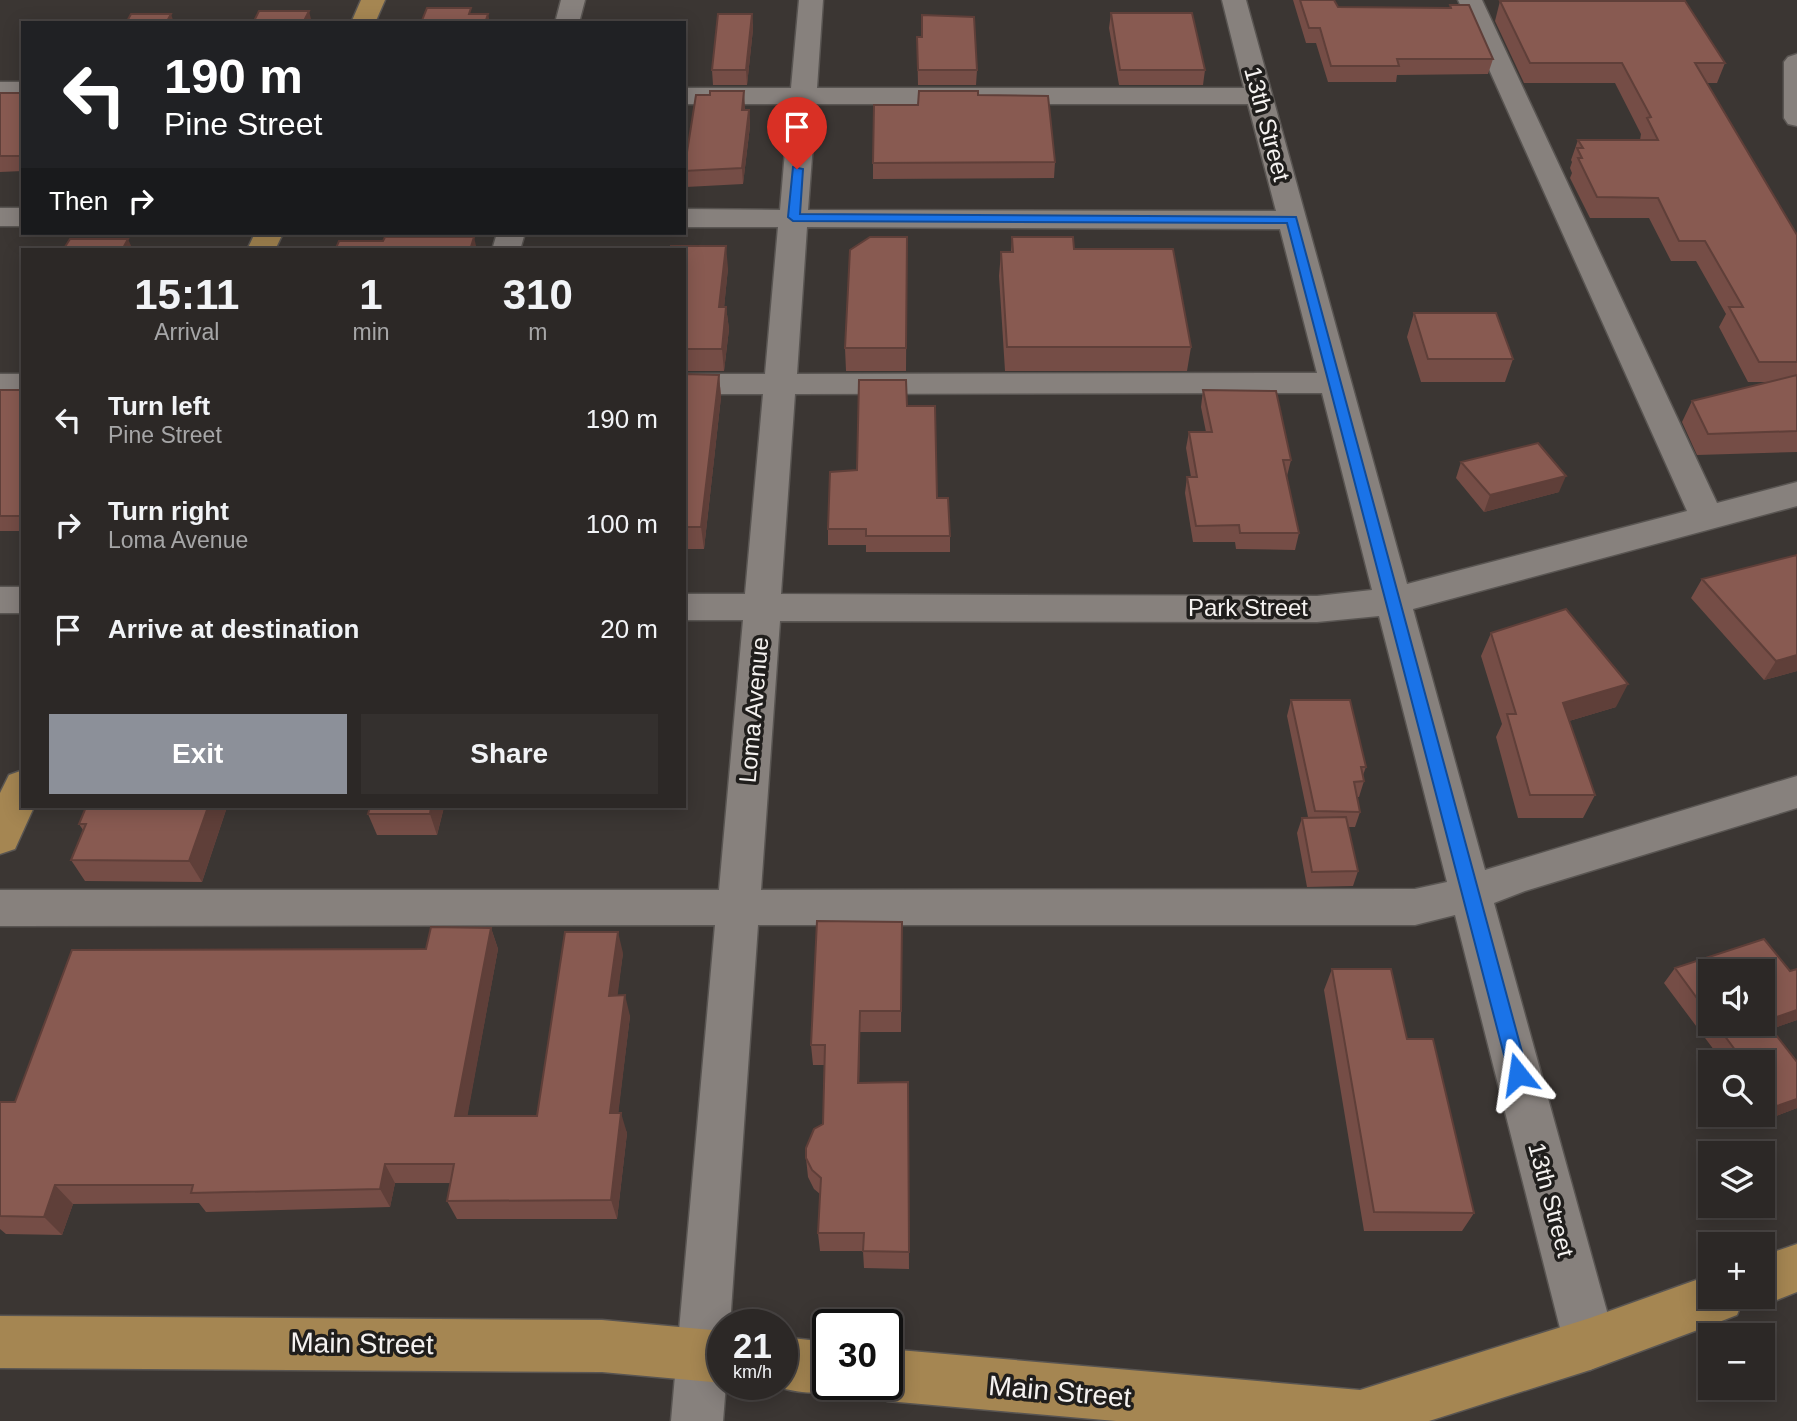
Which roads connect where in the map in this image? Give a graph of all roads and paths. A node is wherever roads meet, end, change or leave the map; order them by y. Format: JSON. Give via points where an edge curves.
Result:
{"nodes":[{"id":1,"x":373,"y":0,"type":"edge"},
{"id":2,"x":573,"y":0,"type":"edge"},
{"id":3,"x":811,"y":0,"type":"edge"},
{"id":4,"x":1234,"y":0,"type":"edge"},
{"id":5,"x":1470,"y":0,"type":"edge"},
{"id":6,"x":364,"y":21,"type":"edge"},
{"id":7,"x":568,"y":21,"type":"edge"},
{"id":8,"x":1797,"y":62,"type":"edge"},
{"id":9,"x":0,"y":90,"type":"edge"},
{"id":10,"x":21,"y":90,"type":"edge"},
{"id":11,"x":686,"y":96,"type":"edge"},
{"id":12,"x":1259,"y":96,"type":"junction"},
{"id":13,"x":803,"y":97,"type":"junction"},
{"id":14,"x":1797,"y":118,"type":"edge"},
{"id":15,"x":0,"y":217,"type":"edge"},
{"id":16,"x":21,"y":217,"type":"edge"},
{"id":17,"x":793,"y":217,"type":"junction"},
{"id":18,"x":686,"y":218,"type":"edge"},
{"id":19,"x":1292,"y":219,"type":"junction"},
{"id":20,"x":1335,"y":383,"type":"junction"},
{"id":21,"x":0,"y":384,"type":"edge"},
{"id":22,"x":21,"y":384,"type":"edge"},
{"id":23,"x":686,"y":384,"type":"edge"},
{"id":24,"x":780,"y":384,"type":"junction"},
{"id":25,"x":1797,"y":494,"type":"edge"},
{"id":26,"x":1707,"y":518,"type":"junction"},
{"id":27,"x":0,"y":600,"type":"edge"},
{"id":28,"x":21,"y":600,"type":"edge"},
{"id":29,"x":1393,"y":601,"type":"junction"},
{"id":30,"x":686,"y":607,"type":"edge"},
{"id":31,"x":762,"y":607,"type":"junction"},
{"id":32,"x":21,"y":790,"type":"edge"},
{"id":33,"x":1797,"y":792,"type":"edge"},
{"id":34,"x":0,"y":837,"type":"edge"},
{"id":35,"x":1471,"y":894,"type":"junction"},
{"id":36,"x":0,"y":908,"type":"edge"},
{"id":37,"x":738,"y":909,"type":"junction"},
{"id":38,"x":1797,"y":1268,"type":"edge"},
{"id":39,"x":1775,"y":1276,"type":"edge"},
{"id":40,"x":1698,"y":1305,"type":"edge"},
{"id":41,"x":716,"y":1309,"type":"edge"},
{"id":42,"x":0,"y":1342,"type":"edge"},
{"id":43,"x":1590,"y":1345,"type":"junction"},
{"id":44,"x":707,"y":1355,"type":"edge"},
{"id":45,"x":903,"y":1376,"type":"edge"},
{"id":46,"x":707,"y":1380,"type":"edge"},
{"id":47,"x":1352,"y":1418,"type":"edge"},
{"id":48,"x":697,"y":1421,"type":"edge"}],
"edges":[{"from":1,"to":6,"type":"main road"},
{"from":2,"to":7,"type":"street"},
{"from":3,"to":13,"type":"street","name":"Loma Avenue"},
{"from":4,"to":12,"type":"street","name":"13th Street"},
{"from":5,"to":26,"type":"street"},
{"from":8,"to":14,"type":"street"},
{"from":9,"to":10,"type":"street"},
{"from":11,"to":13,"type":"street"},
{"from":12,"to":13,"type":"street"},
{"from":12,"to":19,"type":"street","name":"13th Street"},
{"from":13,"to":17,"type":"street","name":"Loma Avenue"},
{"from":15,"to":16,"type":"street"},
{"from":17,"to":18,"type":"street"},
{"from":17,"to":19,"type":"street"},
{"from":17,"to":24,"type":"street","name":"Loma Avenue"},
{"from":19,"to":20,"type":"street","name":"13th Street"},
{"from":20,"to":24,"type":"street"},
{"from":20,"to":29,"type":"street","name":"13th Street"},
{"from":21,"to":22,"type":"street"},
{"from":23,"to":24,"type":"street"},
{"from":24,"to":31,"type":"street","name":"Loma Avenue"},
{"from":25,"to":26,"type":"street","name":"Park Street"},
{"from":26,"to":29,"type":"street","name":"Park Street"},
{"from":27,"to":28,"type":"street"},
{"from":29,"to":31,"type":"street","name":"Park Street","via":[[1317,609]]},
{"from":29,"to":35,"type":"street","name":"13th Street"},
{"from":30,"to":31,"type":"street","name":"Park Street"},
{"from":31,"to":37,"type":"street","name":"Loma Avenue"},
{"from":32,"to":34,"type":"main road"},
{"from":33,"to":35,"type":"street","via":[[1516,876]]},
{"from":35,"to":37,"type":"street","via":[[1415,907]]},
{"from":35,"to":43,"type":"street","name":"13th Street"},
{"from":36,"to":37,"type":"street"},
{"from":37,"to":41,"type":"street","name":"Loma Avenue"},
{"from":38,"to":39,"type":"main road"},
{"from":40,"to":43,"type":"main road","name":"Main Street"},
{"from":42,"to":44,"type":"main road","name":"Main Street","via":[[602,1346]]},
{"from":43,"to":47,"type":"main road","name":"Main Street"},
{"from":45,"to":47,"type":"main road","name":"Main Street"},
{"from":46,"to":48,"type":"street","name":"Loma Avenue"}]}
